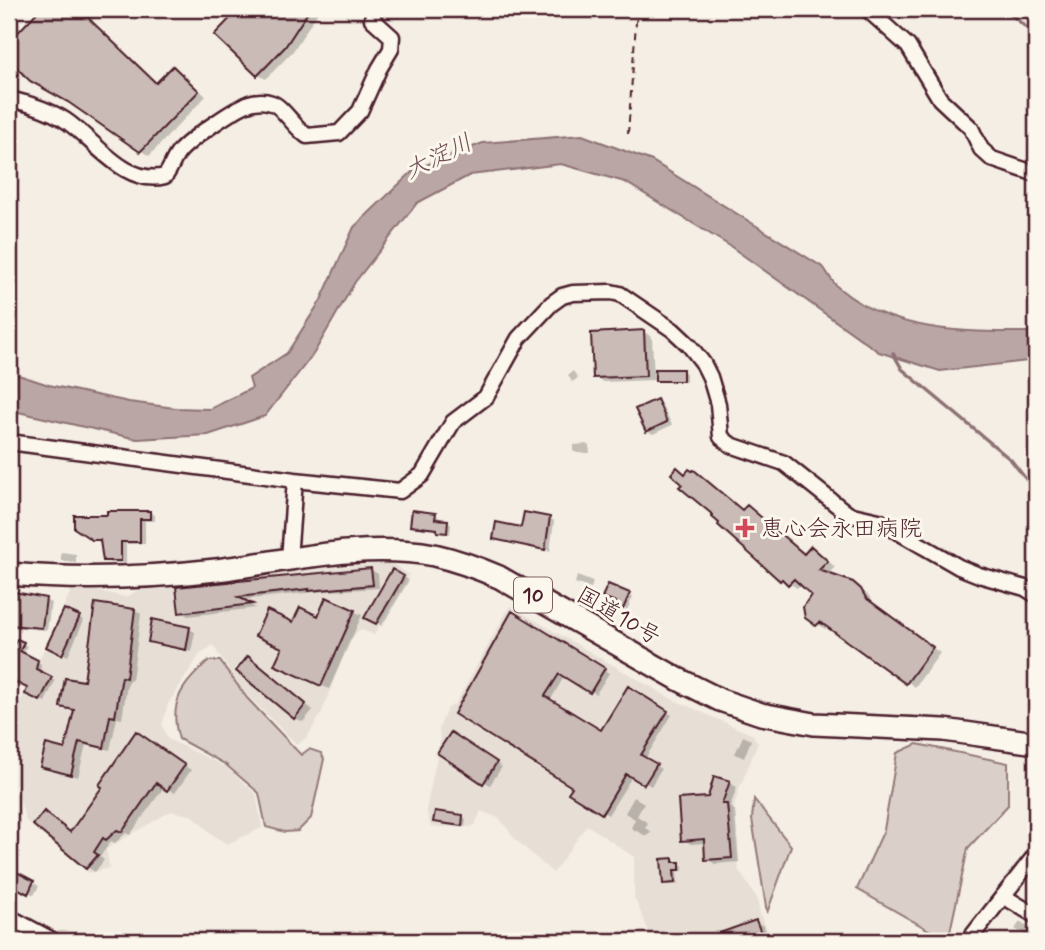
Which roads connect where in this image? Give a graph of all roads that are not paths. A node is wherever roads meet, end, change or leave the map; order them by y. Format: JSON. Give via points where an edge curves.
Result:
{"nodes":[{"id":1,"x":374,"y":9,"type":"edge"},
{"id":2,"x":867,"y":9,"type":"edge"},
{"id":3,"x":9,"y":99,"type":"edge"},
{"id":4,"x":1036,"y":174,"type":"edge"},
{"id":5,"x":9,"y":442,"type":"edge"},
{"id":6,"x":295,"y":480,"type":"junction"},
{"id":7,"x":289,"y":559,"type":"junction"},
{"id":8,"x":9,"y":574,"type":"edge"},
{"id":9,"x":1036,"y":595,"type":"edge"},
{"id":10,"x":1036,"y":743,"type":"edge"},
{"id":11,"x":1034,"y":861,"type":"edge"},
{"id":12,"x":1003,"y":896,"type":"junction"},
{"id":13,"x":1036,"y":916,"type":"edge"},
{"id":14,"x":9,"y":917,"type":"edge"},
{"id":15,"x":54,"y":941,"type":"edge"},
{"id":16,"x":968,"y":941,"type":"edge"}],
"edges":[{"from":1,"to":3,"type":"street","via":[[372,19],[392,37],[391,49],[360,110],[339,133],[307,136],[281,108],[258,101],[245,105],[178,152],[165,176],[144,177],[126,169],[64,120]]},
{"from":2,"to":4,"type":"street","via":[[908,46],[940,99],[971,128],[981,149],[992,159]]},
{"from":5,"to":6,"type":"street"},
{"from":6,"to":7,"type":"street"},
{"from":6,"to":9,"type":"street","via":[[392,492],[409,487],[429,464],[453,422],[486,397],[512,347],[551,304],[573,293],[611,292],[630,298],[689,345],[710,377],[722,437],[731,445],[784,463],[848,514],[879,521],[958,567]]},
{"from":7,"to":8,"type":"highway","name":"国道10号","number":"10","via":[[149,577]]},
{"from":7,"to":10,"type":"highway","name":"国道10号","number":"10","via":[[356,551],[433,555],[499,577],[678,680],[761,714],[814,724],[944,730]]},
{"from":11,"to":12,"type":"street"},
{"from":12,"to":13,"type":"street"},
{"from":12,"to":16,"type":"street"},
{"from":14,"to":15,"type":"street"}]}
